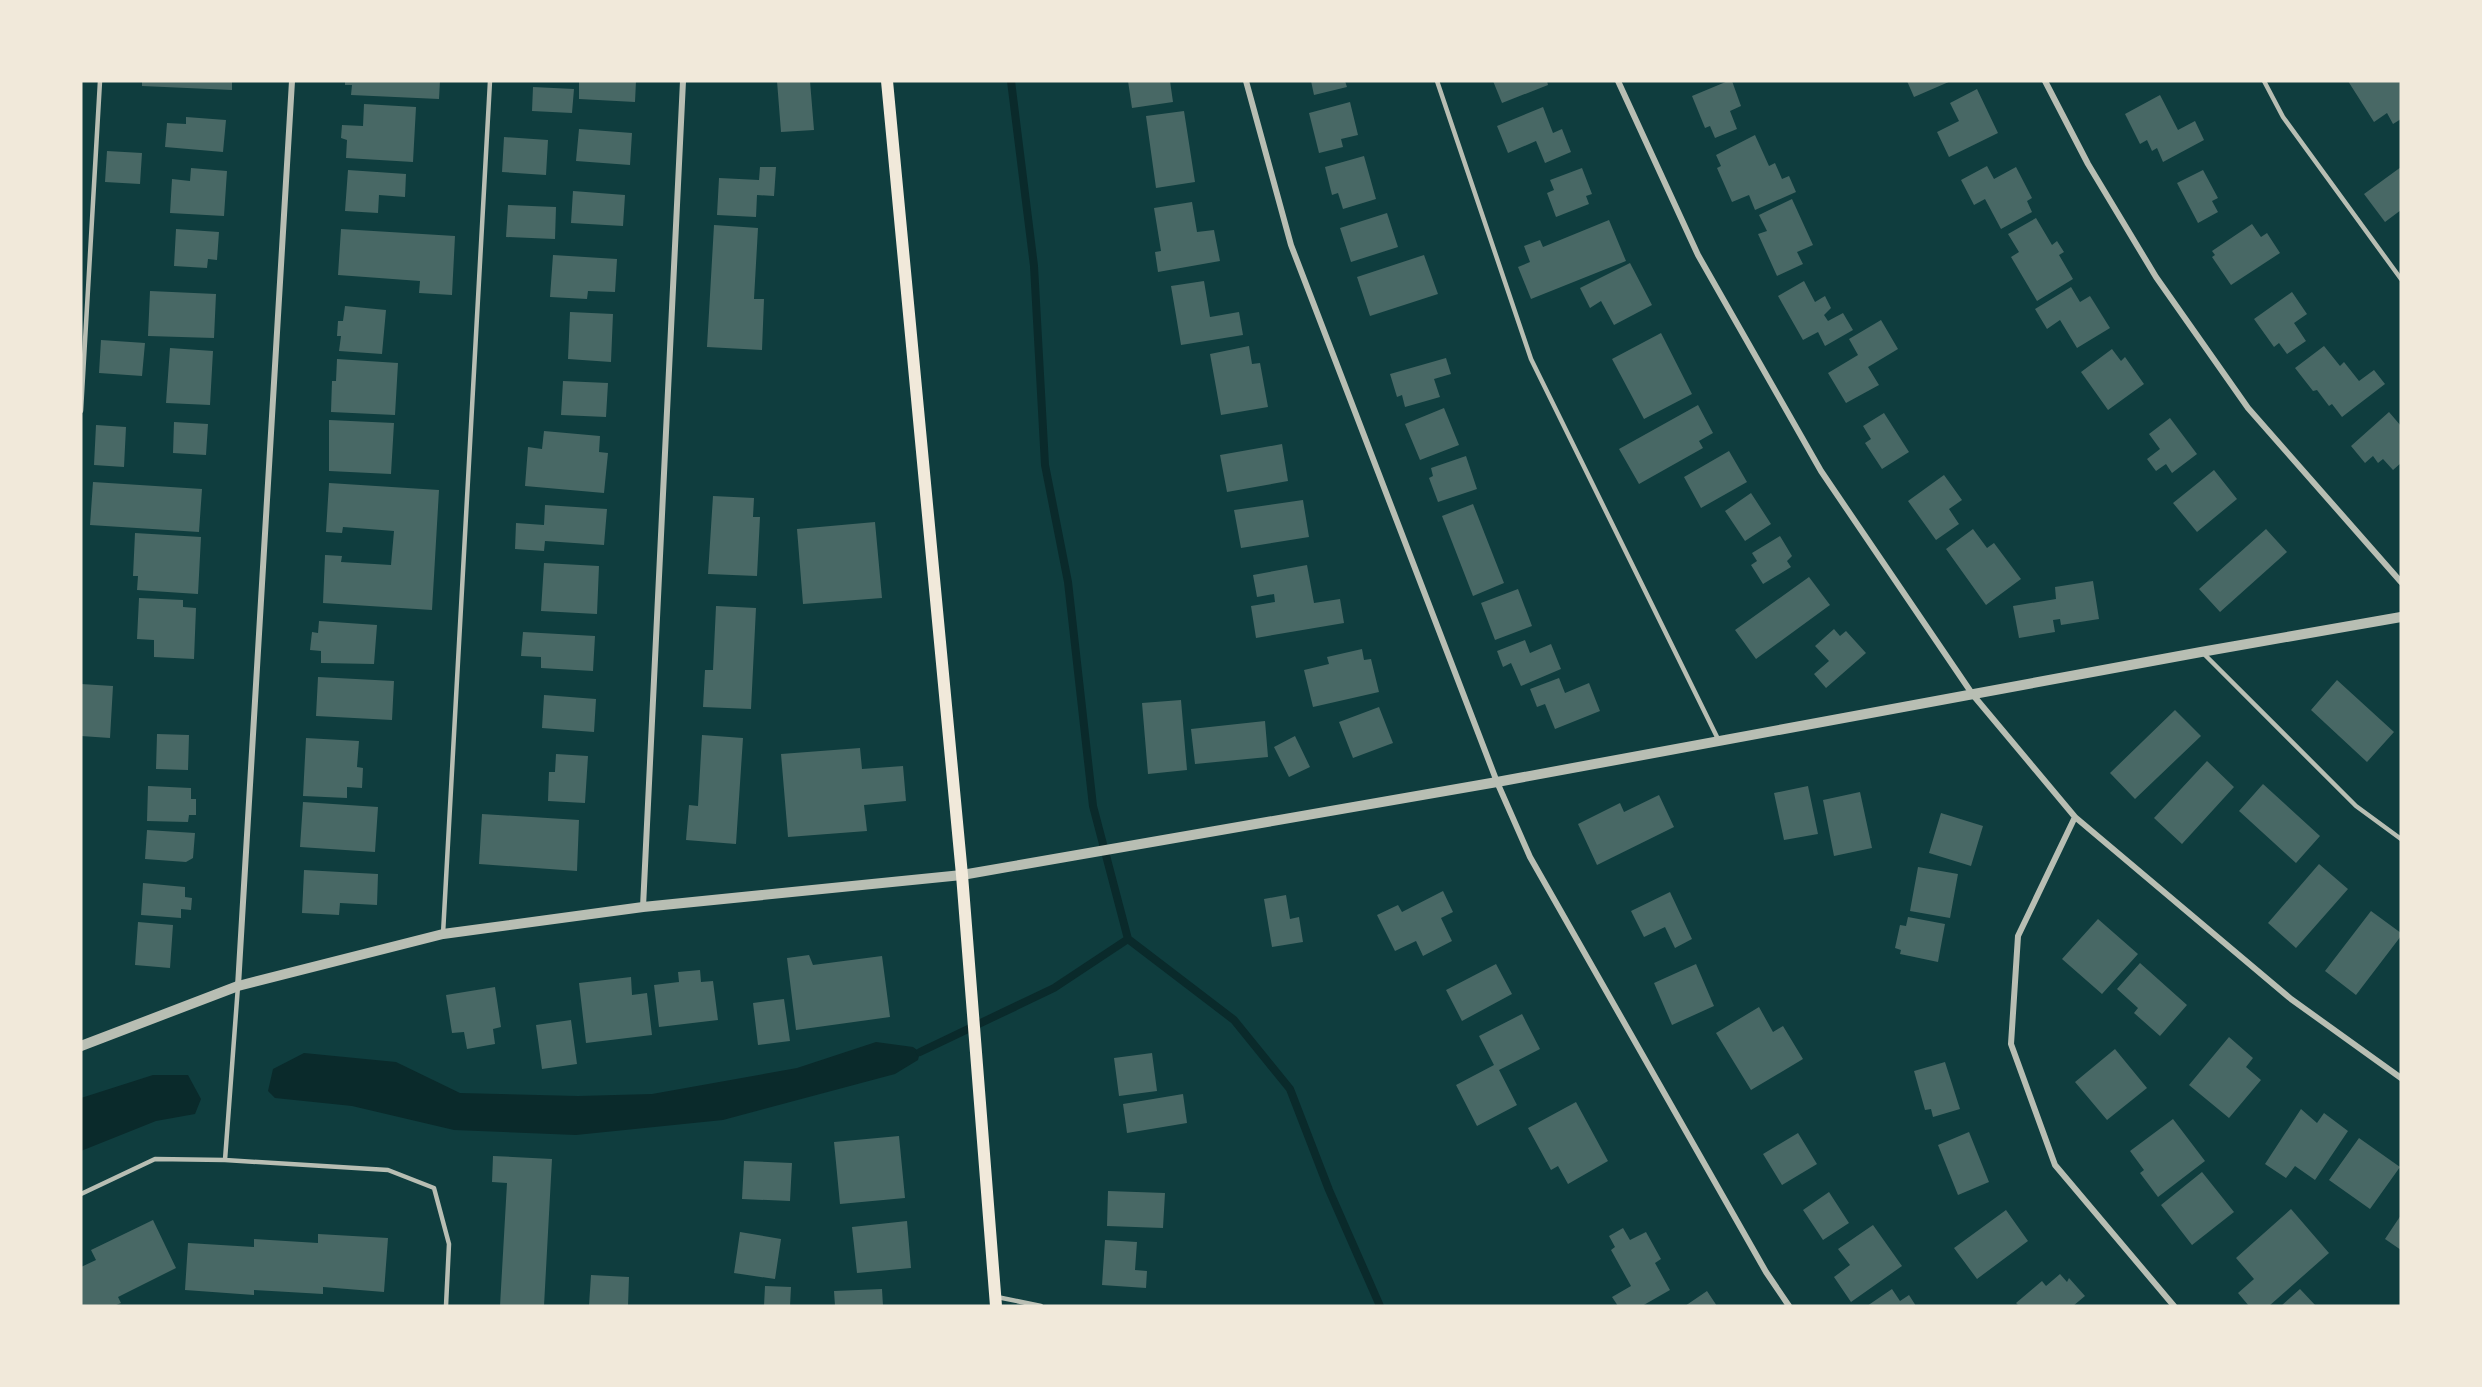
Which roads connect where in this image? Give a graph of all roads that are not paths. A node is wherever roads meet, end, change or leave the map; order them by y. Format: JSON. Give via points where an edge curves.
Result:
{"nodes":[{"id":1,"x":100,"y":81,"type":"edge"},
{"id":2,"x":292,"y":81,"type":"edge"},
{"id":3,"x":490,"y":81,"type":"edge"},
{"id":4,"x":683,"y":81,"type":"edge"},
{"id":5,"x":887,"y":81,"type":"edge"},
{"id":6,"x":1246,"y":81,"type":"edge"},
{"id":7,"x":1437,"y":81,"type":"edge"},
{"id":8,"x":1618,"y":81,"type":"edge"},
{"id":9,"x":2045,"y":81,"type":"edge"},
{"id":10,"x":2264,"y":81,"type":"edge"},
{"id":11,"x":2401,"y":279,"type":"edge"},
{"id":12,"x":81,"y":411,"type":"edge"},
{"id":13,"x":2401,"y":582,"type":"edge"},
{"id":14,"x":2401,"y":617,"type":"edge"},
{"id":15,"x":2201,"y":651,"type":"junction"},
{"id":16,"x":1973,"y":695,"type":"junction"},
{"id":17,"x":1719,"y":742,"type":"junction"},
{"id":18,"x":1497,"y":782,"type":"junction"},
{"id":19,"x":2075,"y":817,"type":"junction"},
{"id":20,"x":2401,"y":839,"type":"edge"},
{"id":21,"x":962,"y":875,"type":"junction"},
{"id":22,"x":644,"y":907,"type":"junction"},
{"id":23,"x":443,"y":934,"type":"junction"},
{"id":24,"x":238,"y":986,"type":"junction"},
{"id":25,"x":81,"y":1046,"type":"edge"},
{"id":26,"x":2401,"y":1078,"type":"edge"},
{"id":27,"x":225,"y":1160,"type":"junction"},
{"id":28,"x":81,"y":1194,"type":"edge"},
{"id":29,"x":995,"y":1302,"type":"edge"},
{"id":30,"x":446,"y":1306,"type":"edge"},
{"id":31,"x":1041,"y":1306,"type":"edge"},
{"id":32,"x":1789,"y":1306,"type":"edge"},
{"id":33,"x":2174,"y":1306,"type":"edge"}],
"edges":[{"from":1,"to":12,"type":"lane"},
{"from":2,"to":24,"type":"street"},
{"from":3,"to":23,"type":"lane"},
{"from":4,"to":22,"type":"street"},
{"from":5,"to":21,"type":"main road"},
{"from":6,"to":18,"type":"street","via":[[1291,245]]},
{"from":7,"to":17,"type":"lane","via":[[1531,359]]},
{"from":8,"to":16,"type":"street","via":[[1698,255],[1821,471]]},
{"from":9,"to":13,"type":"street","via":[[2088,164],[2156,277],[2248,408]]},
{"from":10,"to":11,"type":"lane","via":[[2283,117]]},
{"from":14,"to":15,"type":"street"},
{"from":15,"to":16,"type":"street"},
{"from":15,"to":20,"type":"lane","via":[[2356,806]]},
{"from":16,"to":17,"type":"street"},
{"from":16,"to":19,"type":"street"},
{"from":17,"to":18,"type":"street"},
{"from":18,"to":21,"type":"street"},
{"from":18,"to":32,"type":"street","via":[[1530,857]]},
{"from":19,"to":26,"type":"street","via":[[2291,999]]},
{"from":19,"to":33,"type":"street","via":[[2019,936],[2012,1044],[2055,1165]]},
{"from":21,"to":22,"type":"street"},
{"from":21,"to":29,"type":"main road"},
{"from":22,"to":23,"type":"street"},
{"from":23,"to":24,"type":"street"},
{"from":24,"to":25,"type":"street"},
{"from":24,"to":27,"type":"lane"},
{"from":27,"to":28,"type":"lane","via":[[155,1159]]},
{"from":27,"to":30,"type":"lane","via":[[388,1170],[434,1188],[449,1244]]},
{"from":29,"to":31,"type":"lane"}]}
